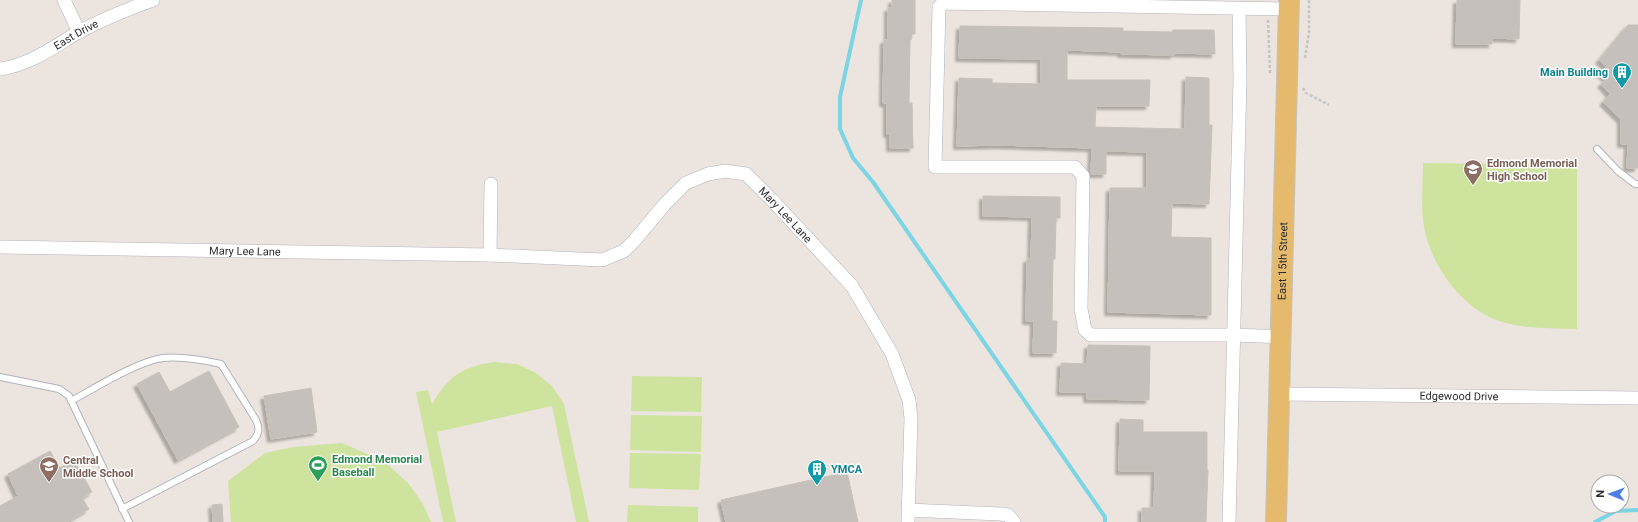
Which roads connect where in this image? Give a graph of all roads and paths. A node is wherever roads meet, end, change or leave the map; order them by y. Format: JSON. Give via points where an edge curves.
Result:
{"nodes":[{"id":1,"x":64,"y":0,"type":"edge"},
{"id":2,"x":153,"y":0,"type":"edge"},
{"id":3,"x":1309,"y":0,"type":"edge"},
{"id":4,"x":1289,"y":4,"type":"edge"},
{"id":5,"x":1239,"y":9,"type":"junction"},
{"id":6,"x":1268,"y":9,"type":"junction"},
{"id":7,"x":79,"y":32,"type":"junction"},
{"id":8,"x":1305,"y":60,"type":"dead end"},
{"id":9,"x":0,"y":69,"type":"edge"},
{"id":10,"x":1270,"y":80,"type":"dead end"},
{"id":11,"x":1302,"y":82,"type":"dead end"},
{"id":12,"x":1329,"y":105,"type":"dead end"},
{"id":13,"x":1597,"y":149,"type":"dead end"},
{"id":14,"x":491,"y":184,"type":"dead end"},
{"id":15,"x":1638,"y":184,"type":"edge"},
{"id":16,"x":0,"y":247,"type":"edge"},
{"id":17,"x":490,"y":255,"type":"junction"},
{"id":18,"x":1234,"y":335,"type":"junction"},
{"id":19,"x":1282,"y":337,"type":"junction"},
{"id":20,"x":0,"y":377,"type":"edge"},
{"id":21,"x":1280,"y":394,"type":"junction"},
{"id":22,"x":1638,"y":398,"type":"edge"},
{"id":23,"x":72,"y":401,"type":"junction"},
{"id":24,"x":122,"y":509,"type":"junction"},
{"id":25,"x":908,"y":516,"type":"edge"},
{"id":26,"x":129,"y":522,"type":"edge"},
{"id":27,"x":1014,"y":522,"type":"edge"},
{"id":28,"x":1229,"y":522,"type":"edge"},
{"id":29,"x":1276,"y":522,"type":"edge"}],
"edges":[{"from":1,"to":7,"type":"street"},
{"from":2,"to":7,"type":"street","name":"East Drive"},
{"from":3,"to":8,"type":"path","via":[[1309,33]]},
{"from":4,"to":6,"type":"street"},
{"from":4,"to":19,"type":"main road","name":"East 15th Street"},
{"from":5,"to":6,"type":"street"},
{"from":5,"to":18,"type":"street","via":[[1240,80]]},
{"from":5,"to":18,"type":"street","via":[[943,3],[939,7],[935,167],[1075,167],[1083,176],[1081,309],[1085,330],[1091,335]]},
{"from":6,"to":10,"type":"path"},
{"from":7,"to":9,"type":"street","name":"East Drive","via":[[31,61]]},
{"from":11,"to":12,"type":"path","via":[[1306,93]]},
{"from":13,"to":15,"type":"lane","via":[[1618,171]]},
{"from":14,"to":17,"type":"street"},
{"from":16,"to":17,"type":"street","name":"Mary Lee Lane"},
{"from":17,"to":25,"type":"street","name":"Mary Lee Lane","via":[[602,260],[612,257],[624,251],[686,183],[724,171],[746,174],[852,286],[892,354],[907,393],[911,418]]},
{"from":18,"to":19,"type":"street"},
{"from":18,"to":28,"type":"street"},
{"from":19,"to":21,"type":"main road","name":"East 15th Street"},
{"from":20,"to":23,"type":"lane","via":[[59,389],[70,396]]},
{"from":21,"to":22,"type":"street","name":"Edgewood Drive"},
{"from":21,"to":29,"type":"main road","name":"East 15th Street"},
{"from":23,"to":24,"type":"lane"},
{"from":23,"to":24,"type":"lane","via":[[141,364],[163,358],[201,359],[221,364],[256,420],[258,435],[253,441]]},
{"from":24,"to":26,"type":"lane"},
{"from":25,"to":27,"type":"street","via":[[1000,514],[1008,515]]}]}
